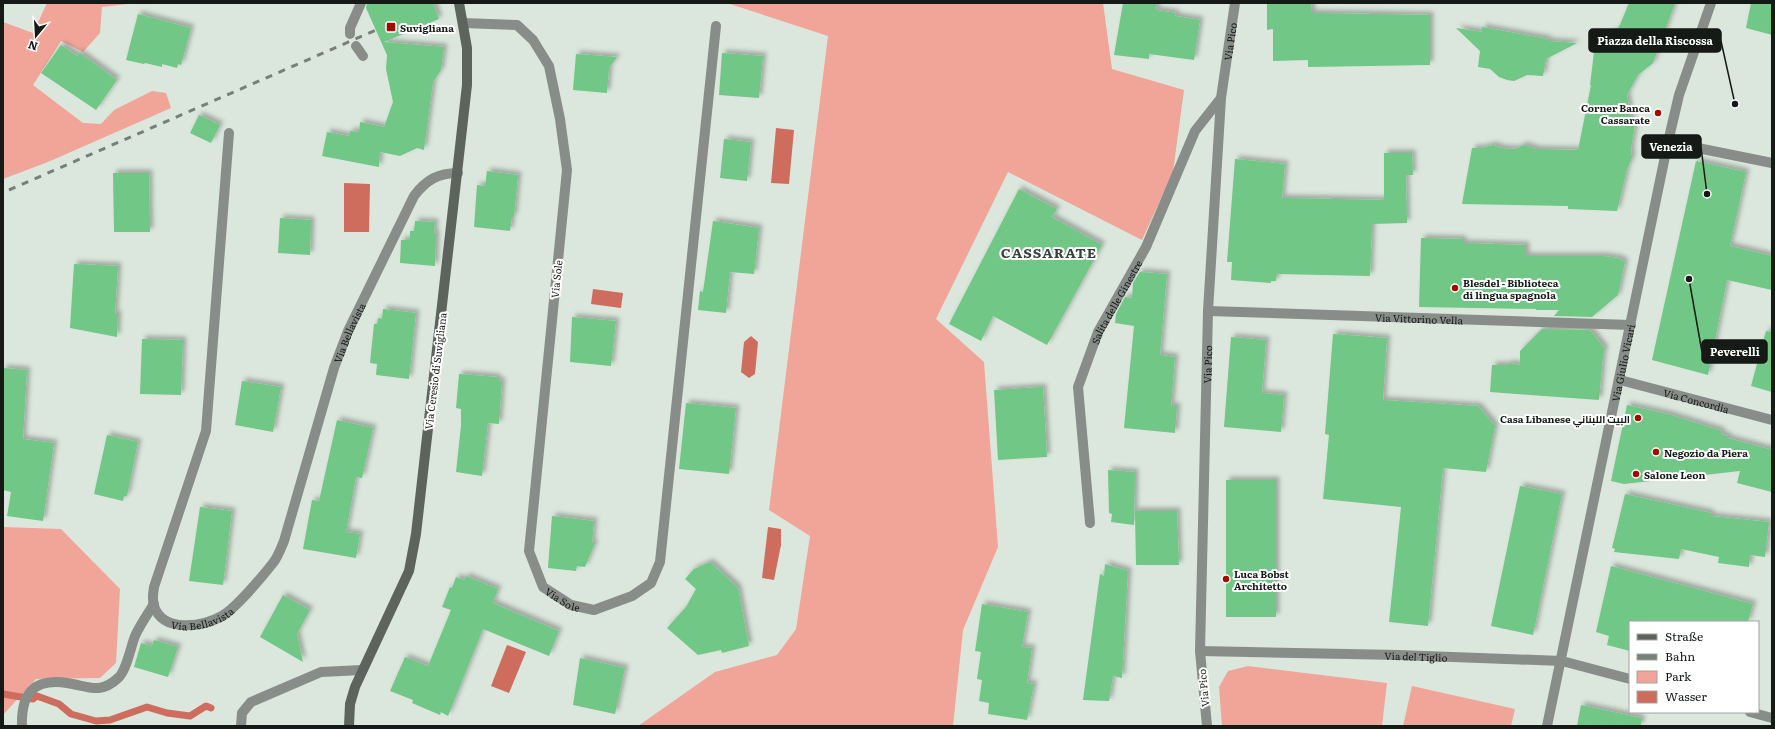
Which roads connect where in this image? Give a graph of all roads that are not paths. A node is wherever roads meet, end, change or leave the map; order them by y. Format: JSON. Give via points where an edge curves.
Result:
{"nodes":[{"id":1,"x":361,"y":3,"type":"edge"},
{"id":2,"x":459,"y":3,"type":"edge"},
{"id":3,"x":1235,"y":3,"type":"edge"},
{"id":4,"x":1711,"y":3,"type":"edge"},
{"id":5,"x":463,"y":23,"type":"junction"},
{"id":6,"x":716,"y":26,"type":"dead end"},
{"id":7,"x":350,"y":34,"type":"dead end"},
{"id":8,"x":356,"y":46,"type":"dead end"},
{"id":9,"x":363,"y":56,"type":"dead end"},
{"id":10,"x":1221,"y":98,"type":"junction"},
{"id":11,"x":229,"y":133,"type":"dead end"},
{"id":12,"x":1668,"y":142,"type":"junction"},
{"id":13,"x":1772,"y":163,"type":"edge"},
{"id":14,"x":458,"y":173,"type":"junction"},
{"id":15,"x":1208,"y":311,"type":"junction"},
{"id":16,"x":1631,"y":325,"type":"junction"},
{"id":17,"x":1620,"y":380,"type":"junction"},
{"id":18,"x":1772,"y":420,"type":"edge"},
{"id":19,"x":1090,"y":523,"type":"dead end"},
{"id":20,"x":154,"y":604,"type":"junction"},
{"id":21,"x":1200,"y":651,"type":"junction"},
{"id":22,"x":1562,"y":661,"type":"junction"},
{"id":23,"x":362,"y":670,"type":"junction"},
{"id":24,"x":1629,"y":679,"type":"edge"},
{"id":25,"x":1754,"y":713,"type":"edge"},
{"id":26,"x":1772,"y":718,"type":"edge"},
{"id":27,"x":22,"y":726,"type":"edge"},
{"id":28,"x":241,"y":726,"type":"edge"},
{"id":29,"x":349,"y":726,"type":"edge"},
{"id":30,"x":1207,"y":726,"type":"edge"},
{"id":31,"x":1547,"y":726,"type":"edge"}],
"edges":[{"from":1,"to":7,"type":"street","via":[[350,28]]},
{"from":2,"to":5,"type":"main road","name":"Via Ceresio di Suvigliana"},
{"from":3,"to":10,"type":"street","name":"Via Pico"},
{"from":4,"to":12,"type":"street","name":"Via Giulio Vicari","via":[[1679,95]]},
{"from":5,"to":6,"type":"street","name":"Via Sole","via":[[517,25],[533,40],[549,66],[567,170],[528,551],[543,587],[571,604],[594,610],[632,596],[651,583],[660,562]]},
{"from":5,"to":14,"type":"main road","name":"Via Ceresio di Suvigliana","via":[[467,48],[467,85]]},
{"from":8,"to":9,"type":"street"},
{"from":10,"to":15,"type":"street","name":"Via Pico"},
{"from":10,"to":19,"type":"street","name":"Salita delle Ginestre","via":[[1195,131],[1146,247],[1098,332],[1078,387]]},
{"from":11,"to":20,"type":"street","via":[[206,431],[154,587]]},
{"from":12,"to":13,"type":"street"},
{"from":12,"to":16,"type":"street","name":"Via Giulio Vicari"},
{"from":14,"to":20,"type":"street","name":"Via Bellavista","via":[[436,176],[427,181],[414,196],[348,331],[334,368],[284,541],[274,562],[232,608],[213,620],[184,626],[176,624],[161,616]]},
{"from":14,"to":23,"type":"main road","name":"Via Ceresio di Suvigliana","via":[[413,554],[405,581]]},
{"from":15,"to":16,"type":"street","name":"Via Vittorino Vella"},
{"from":15,"to":21,"type":"street","name":"Via Pico"},
{"from":16,"to":17,"type":"street","name":"Via Giulio Vicari"},
{"from":17,"to":18,"type":"street","name":"Via Concordia"},
{"from":17,"to":22,"type":"street","name":"Via Giulio Vicari"},
{"from":20,"to":27,"type":"street","via":[[138,630],[120,677],[107,687],[92,689],[67,683],[46,683],[31,691],[24,700]]},
{"from":21,"to":22,"type":"street","name":"Via del Tiglio"},
{"from":21,"to":30,"type":"street","name":"Via Pico"},
{"from":22,"to":24,"type":"street","name":"Via del Tiglio"},
{"from":22,"to":31,"type":"street","name":"Via Giulio Vicari"},
{"from":23,"to":28,"type":"street","via":[[321,672],[251,702],[242,712]]},
{"from":23,"to":29,"type":"main road","name":"Via Ceresio di Suvigliana","via":[[350,704]]},
{"from":25,"to":26,"type":"street"}]}
